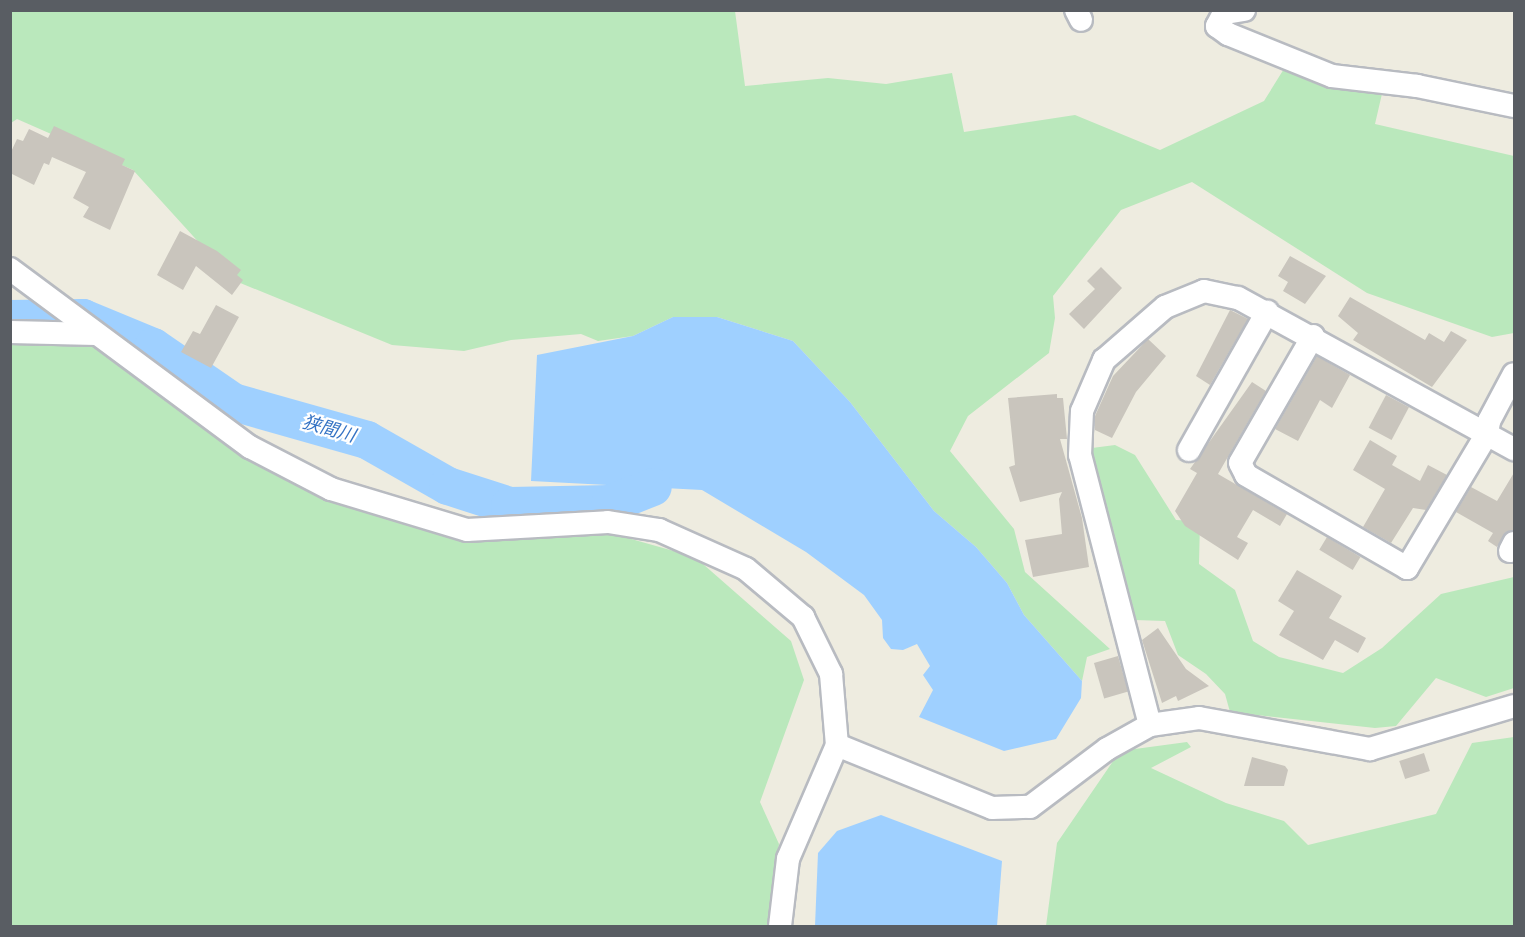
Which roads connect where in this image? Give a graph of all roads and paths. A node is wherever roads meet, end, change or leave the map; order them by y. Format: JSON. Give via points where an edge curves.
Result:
{"nodes":[{"id":1,"x":1244,"y":10,"type":"edge"},
{"id":2,"x":1515,"y":106,"type":"edge"},
{"id":3,"x":10,"y":269,"type":"edge"},
{"id":4,"x":1267,"y":312,"type":"junction"},
{"id":5,"x":10,"y":332,"type":"edge"},
{"id":6,"x":96,"y":334,"type":"junction"},
{"id":7,"x":1313,"y":336,"type":"junction"},
{"id":8,"x":1515,"y":374,"type":"edge"},
{"id":9,"x":1487,"y":434,"type":"junction"},
{"id":10,"x":1515,"y":449,"type":"edge"},
{"id":11,"x":1189,"y":450,"type":"dead end"},
{"id":12,"x":1515,"y":706,"type":"edge"},
{"id":13,"x":1150,"y":725,"type":"junction"},
{"id":14,"x":837,"y":746,"type":"junction"},
{"id":15,"x":780,"y":927,"type":"edge"}],
"edges":[{"from":1,"to":2,"type":"street","via":[[1224,14],[1217,26],[1332,76],[1417,86]]},
{"from":3,"to":6,"type":"street"},
{"from":4,"to":7,"type":"street"},
{"from":4,"to":11,"type":"street"},
{"from":4,"to":13,"type":"street","via":[[1238,298],[1204,291],[1165,307],[1104,360],[1083,411],[1080,455]]},
{"from":5,"to":6,"type":"street"},
{"from":6,"to":14,"type":"street","via":[[250,447],[331,489],[467,530],[608,522],[659,530],[746,569],[803,617],[831,674]]},
{"from":7,"to":9,"type":"street"},
{"from":7,"to":9,"type":"street","via":[[1240,463],[1246,476],[1407,568]]},
{"from":8,"to":9,"type":"street"},
{"from":9,"to":10,"type":"street"},
{"from":12,"to":13,"type":"street","via":[[1370,749],[1199,718]]},
{"from":13,"to":14,"type":"street","via":[[1107,748],[1030,807],[992,808]]},
{"from":14,"to":15,"type":"street","via":[[788,859]]}]}
